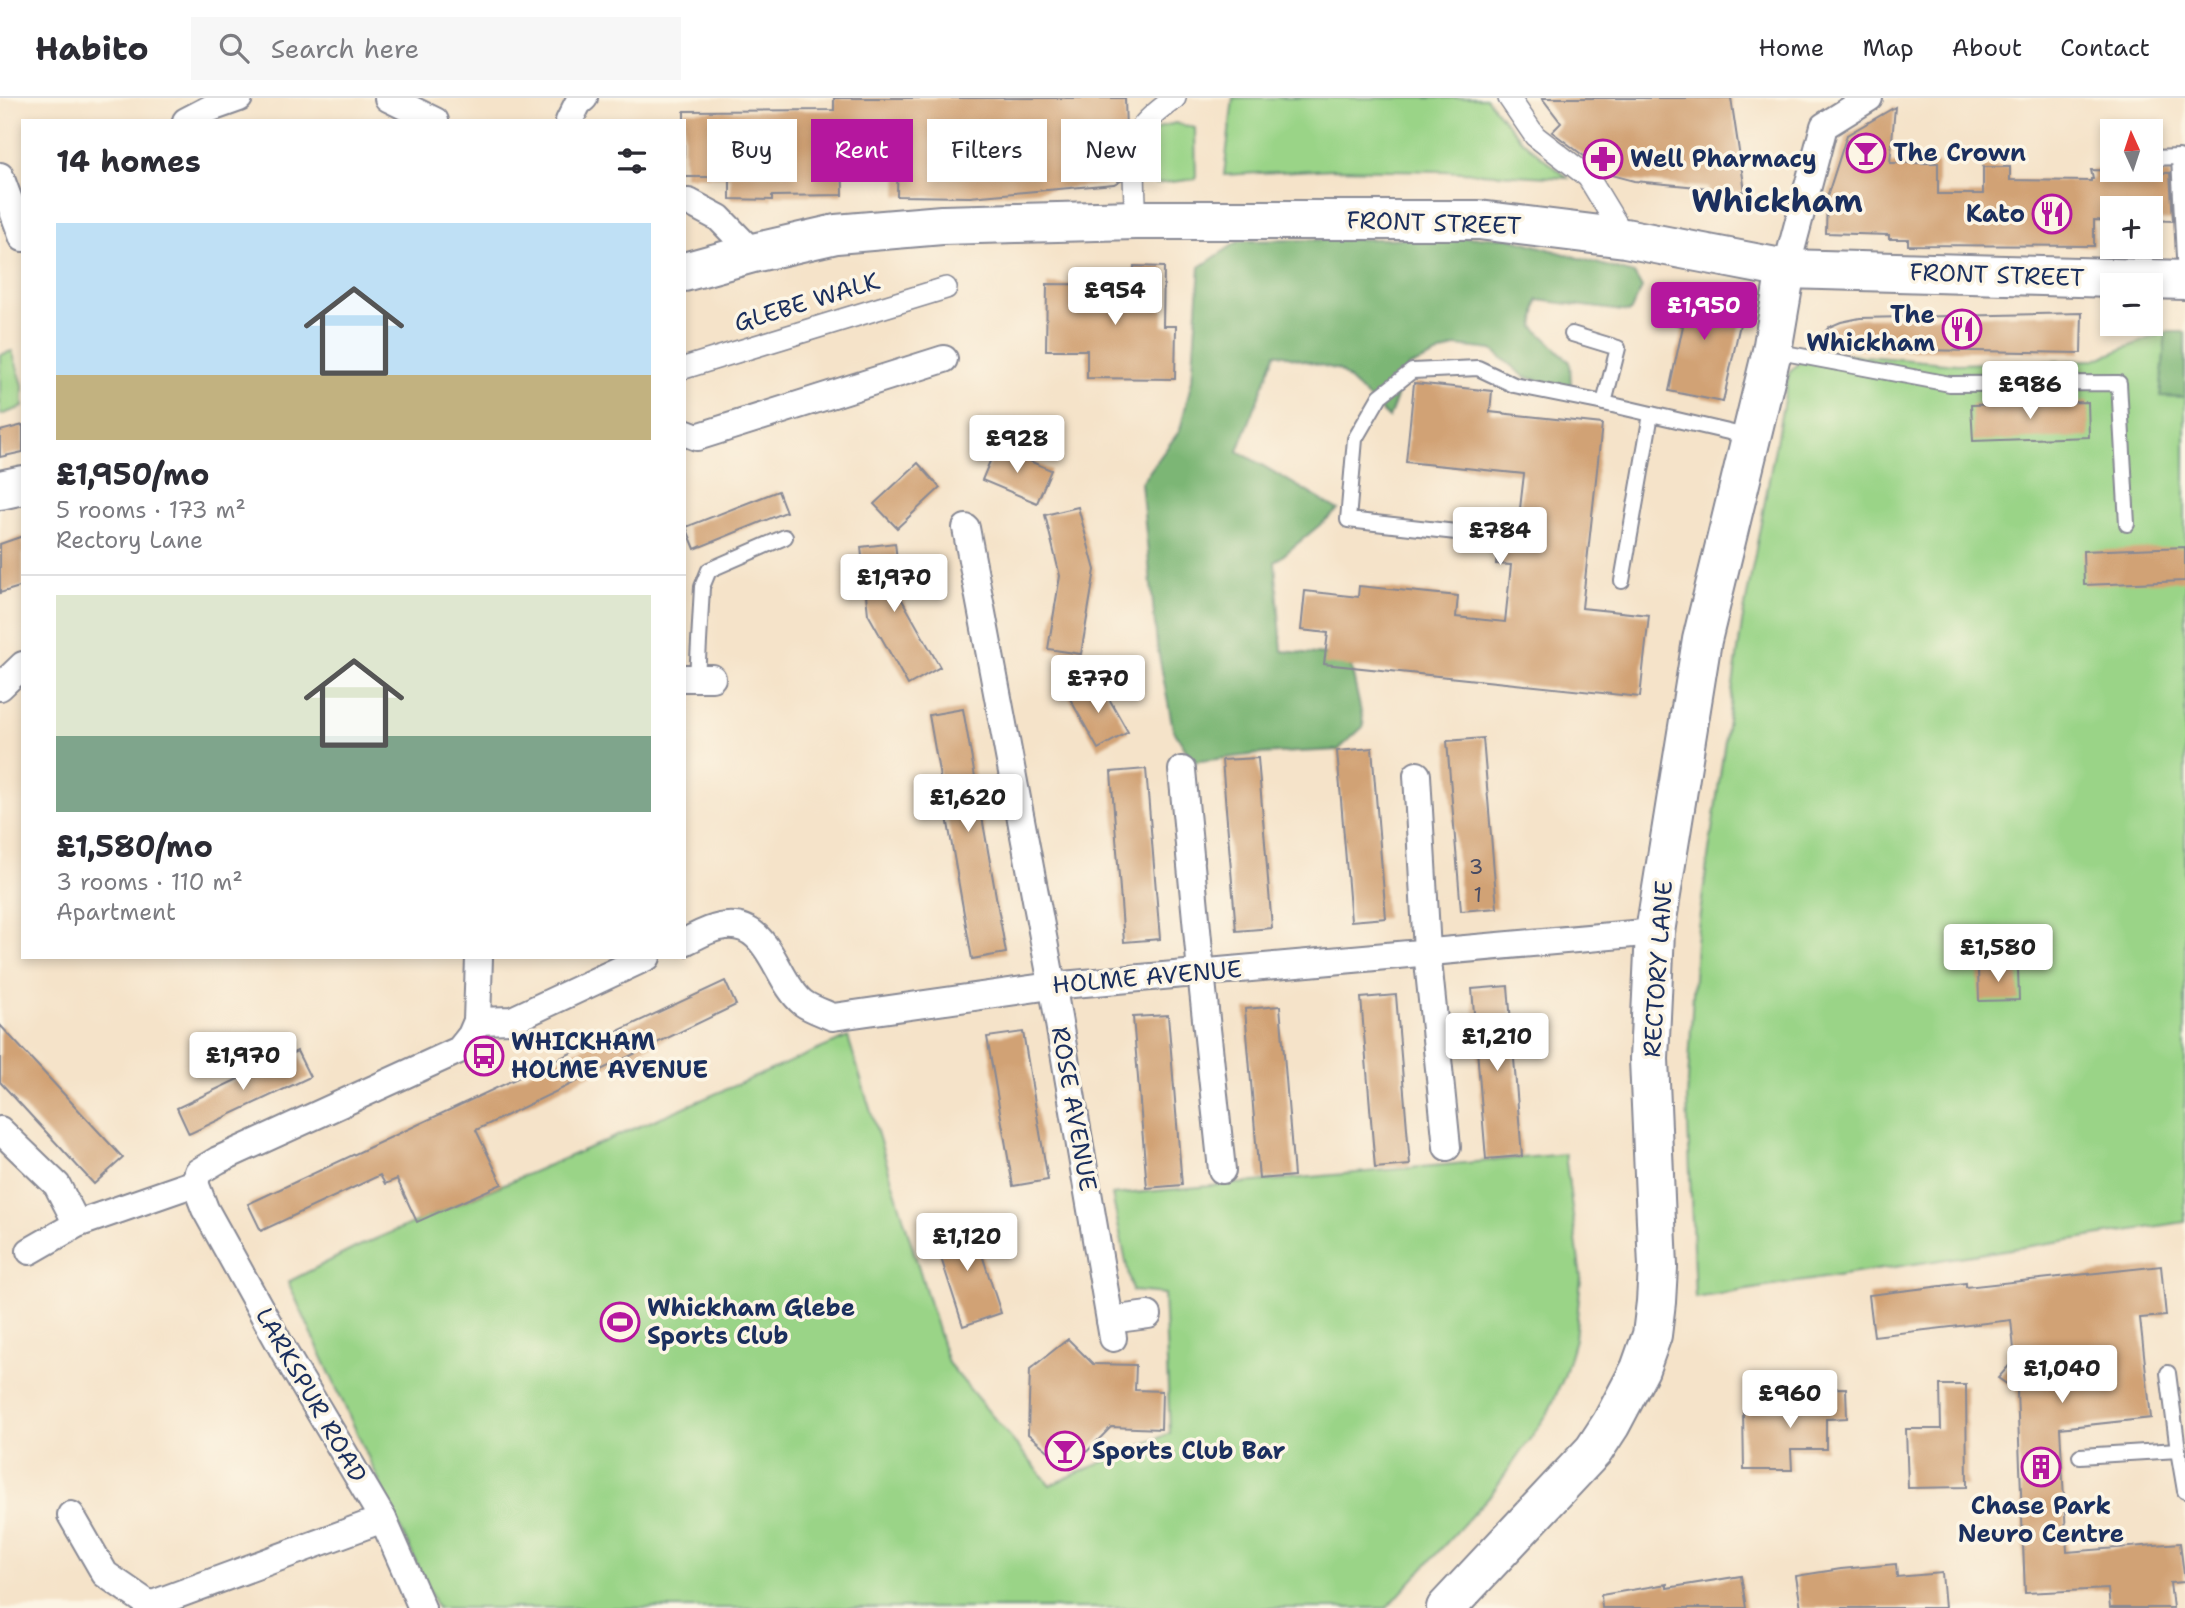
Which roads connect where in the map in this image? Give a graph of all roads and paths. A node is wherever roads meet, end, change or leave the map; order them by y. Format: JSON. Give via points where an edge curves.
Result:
{"nodes":[{"id":1,"x":239,"y":98,"type":"edge"},
{"id":2,"x":390,"y":98,"type":"edge"},
{"id":3,"x":1175,"y":98,"type":"edge"},
{"id":4,"x":1509,"y":98,"type":"edge"},
{"id":5,"x":1869,"y":98,"type":"edge"},
{"id":6,"x":190,"y":119,"type":"edge"},
{"id":7,"x":431,"y":119,"type":"edge"},
{"id":8,"x":2163,"y":158,"type":"edge"},
{"id":9,"x":0,"y":176,"type":"edge"},
{"id":10,"x":686,"y":202,"type":"edge"},
{"id":11,"x":1136,"y":220,"type":"junction"},
{"id":12,"x":21,"y":233,"type":"edge"},
{"id":13,"x":1625,"y":238,"type":"junction"},
{"id":14,"x":752,"y":253,"type":"junction"},
{"id":15,"x":1786,"y":269,"type":"junction"},
{"id":16,"x":686,"y":271,"type":"edge"},
{"id":17,"x":2185,"y":280,"type":"edge"},
{"id":18,"x":946,"y":288,"type":"dead end"},
{"id":19,"x":1572,"y":334,"type":"dead end"},
{"id":20,"x":1772,"y":351,"type":"junction"},
{"id":21,"x":944,"y":359,"type":"dead end"},
{"id":22,"x":686,"y":367,"type":"edge"},
{"id":23,"x":1605,"y":403,"type":"junction"},
{"id":24,"x":1651,"y":414,"type":"junction"},
{"id":25,"x":686,"y":433,"type":"edge"},
{"id":26,"x":1751,"y":438,"type":"junction"},
{"id":27,"x":21,"y":485,"type":"edge"},
{"id":28,"x":0,"y":490,"type":"edge"},
{"id":29,"x":2127,"y":524,"type":"dead end"},
{"id":30,"x":966,"y":528,"type":"dead end"},
{"id":31,"x":1456,"y":532,"type":"dead end"},
{"id":32,"x":785,"y":537,"type":"dead end"},
{"id":33,"x":1622,"y":581,"type":"dead end"},
{"id":34,"x":21,"y":667,"type":"edge"},
{"id":35,"x":698,"y":678,"type":"edge"},
{"id":36,"x":0,"y":687,"type":"edge"},
{"id":37,"x":1182,"y":770,"type":"dead end"},
{"id":38,"x":1417,"y":775,"type":"dead end"},
{"id":39,"x":1656,"y":932,"type":"junction"},
{"id":40,"x":686,"y":941,"type":"edge"},
{"id":41,"x":1427,"y":951,"type":"junction"},
{"id":42,"x":479,"y":959,"type":"edge"},
{"id":43,"x":643,"y":959,"type":"edge"},
{"id":44,"x":1201,"y":972,"type":"junction"},
{"id":45,"x":1051,"y":986,"type":"junction"},
{"id":46,"x":477,"y":1021,"type":"junction"},
{"id":47,"x":0,"y":1130,"type":"edge"},
{"id":48,"x":1447,"y":1147,"type":"dead end"},
{"id":49,"x":1222,"y":1170,"type":"dead end"},
{"id":50,"x":195,"y":1183,"type":"junction"},
{"id":51,"x":77,"y":1224,"type":"junction"},
{"id":52,"x":30,"y":1251,"type":"dead end"},
{"id":53,"x":1148,"y":1315,"type":"dead end"},
{"id":54,"x":2168,"y":1373,"type":"dead end"},
{"id":55,"x":2178,"y":1450,"type":"junction"},
{"id":56,"x":2080,"y":1455,"type":"dead end"},
{"id":57,"x":2185,"y":1491,"type":"edge"},
{"id":58,"x":71,"y":1516,"type":"dead end"},
{"id":59,"x":383,"y":1519,"type":"junction"},
{"id":60,"x":422,"y":1608,"type":"edge"},
{"id":61,"x":1446,"y":1608,"type":"edge"}],
"edges":[{"from":1,"to":6,"type":"street"},
{"from":2,"to":7,"type":"street"},
{"from":3,"to":11,"type":"street","via":[[1139,130]]},
{"from":4,"to":13,"type":"street","via":[[1535,136],[1588,177]]},
{"from":5,"to":15,"type":"street","via":[[1824,126]]},
{"from":8,"to":17,"type":"lane","via":[[2179,157]]},
{"from":9,"to":12,"type":"street"},
{"from":10,"to":14,"type":"street","via":[[719,218]]},
{"from":11,"to":13,"type":"main road","name":"FRONT STREET","via":[[1479,220]]},
{"from":11,"to":14,"type":"main road","name":"FRONT STREET","via":[[916,227],[836,234]]},
{"from":13,"to":15,"type":"main road","name":"FRONT STREET"},
{"from":14,"to":16,"type":"main road","name":"FRONT STREET"},
{"from":15,"to":17,"type":"main road","name":"FRONT STREET"},
{"from":15,"to":20,"type":"main road","name":"RECTORY LANE"},
{"from":18,"to":22,"type":"street","name":"GLEBE WALK"},
{"from":19,"to":23,"type":"lane","via":[[1618,348]]},
{"from":20,"to":26,"type":"main road","name":"RECTORY LANE"},
{"from":20,"to":29,"type":"lane","via":[[1950,384],[2119,383]]},
{"from":21,"to":25,"type":"street","via":[[697,437]]},
{"from":23,"to":24,"type":"lane"},
{"from":23,"to":31,"type":"lane","via":[[1514,385],[1478,368],[1412,371],[1380,396],[1355,439],[1348,520]]},
{"from":24,"to":26,"type":"lane"},
{"from":24,"to":33,"type":"lane"},
{"from":26,"to":39,"type":"main road","name":"RECTORY LANE","via":[[1702,640]]},
{"from":27,"to":28,"type":"main road"},
{"from":30,"to":45,"type":"street","name":"ROSE AVENUE"},
{"from":32,"to":35,"type":"lane","via":[[709,569],[702,587]]},
{"from":34,"to":36,"type":"street"},
{"from":37,"to":44,"type":"street"},
{"from":38,"to":41,"type":"street"},
{"from":39,"to":41,"type":"street","name":"HOLME AVENUE"},
{"from":39,"to":61,"type":"main road","name":"RECTORY LANE","via":[[1649,1059],[1658,1267],[1652,1335],[1640,1369],[1594,1450]]},
{"from":40,"to":45,"type":"street","name":"HOLME AVENUE","via":[[720,927],[753,933],[804,1004],[833,1017]]},
{"from":41,"to":44,"type":"street","name":"HOLME AVENUE"},
{"from":41,"to":48,"type":"street"},
{"from":42,"to":46,"type":"street"},
{"from":43,"to":46,"type":"street","via":[[512,1020]]},
{"from":44,"to":45,"type":"street","name":"HOLME AVENUE"},
{"from":44,"to":49,"type":"street"},
{"from":45,"to":53,"type":"street","name":"ROSE AVENUE","via":[[1112,1329]]},
{"from":46,"to":50,"type":"street","via":[[459,1050],[218,1160],[198,1172]]},
{"from":47,"to":51,"type":"street","via":[[57,1185]]},
{"from":50,"to":51,"type":"street"},
{"from":50,"to":59,"type":"street","name":"LARKSPUR ROAD","via":[[287,1357]]},
{"from":51,"to":52,"type":"street"},
{"from":54,"to":55,"type":"lane"},
{"from":55,"to":56,"type":"lane"},
{"from":55,"to":57,"type":"lane"},
{"from":58,"to":59,"type":"street","via":[[105,1574],[150,1605]]},
{"from":59,"to":60,"type":"street","name":"LARKSPUR ROAD"}]}
